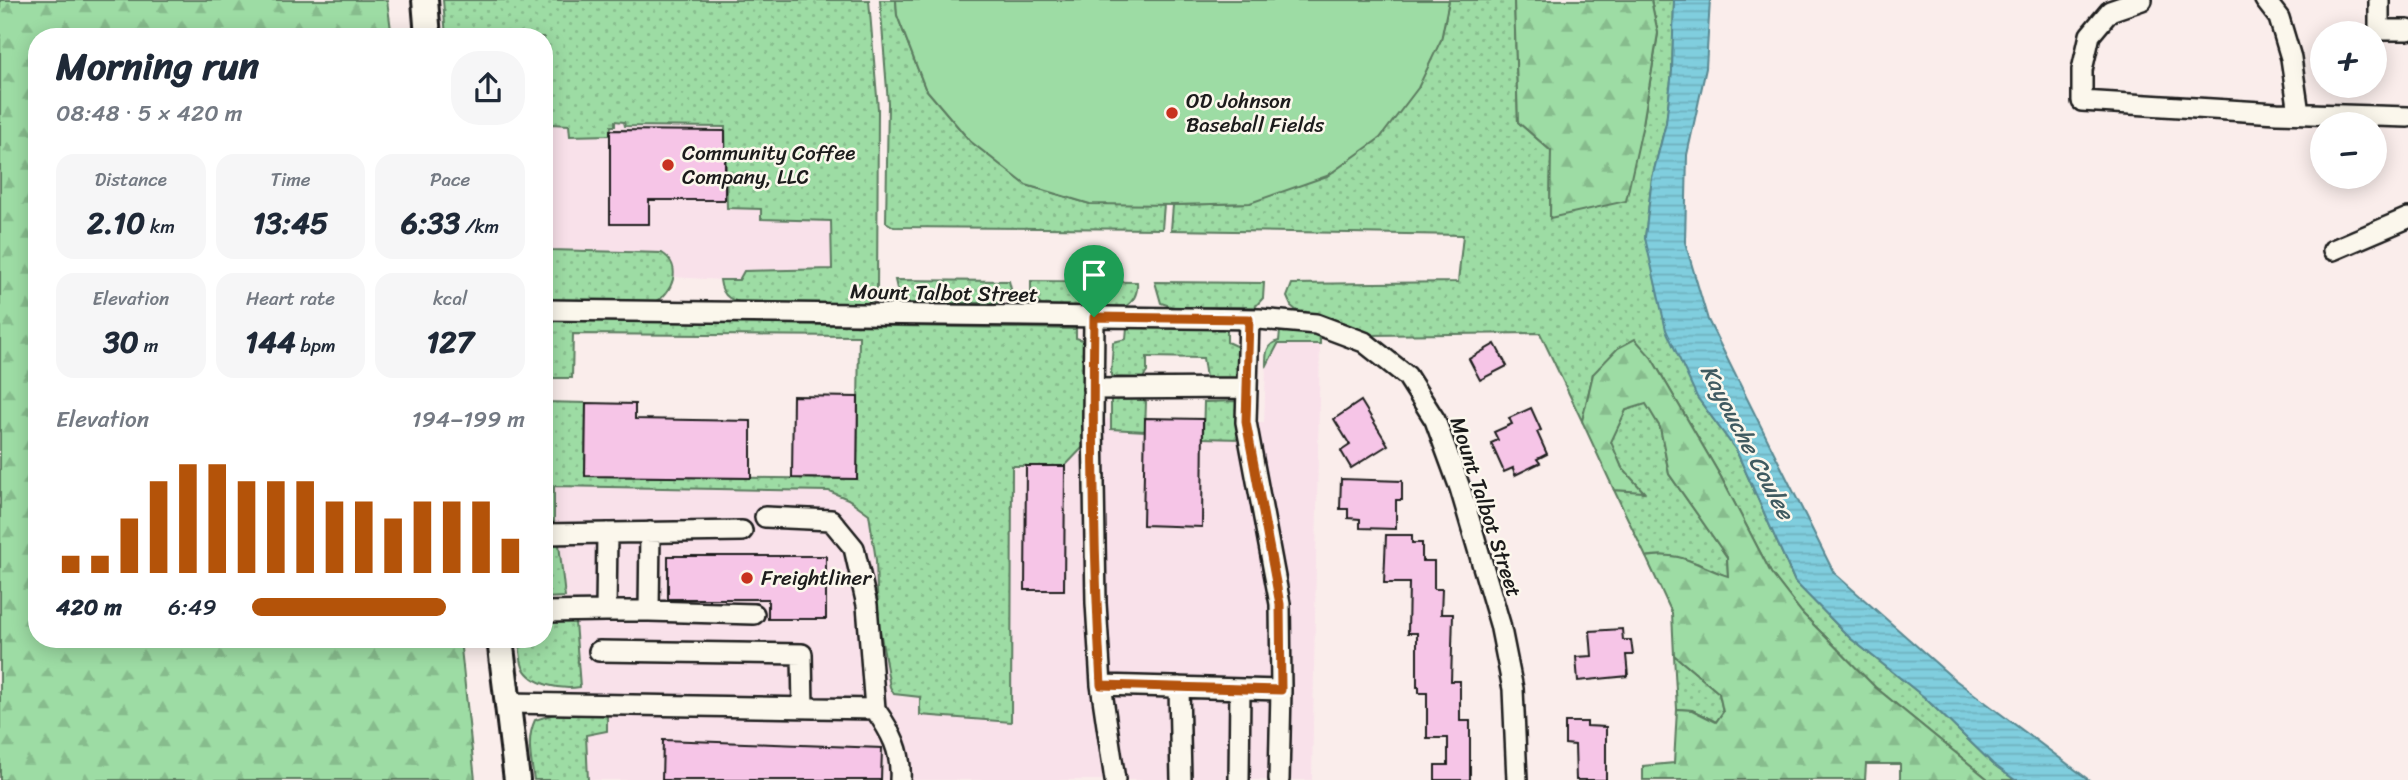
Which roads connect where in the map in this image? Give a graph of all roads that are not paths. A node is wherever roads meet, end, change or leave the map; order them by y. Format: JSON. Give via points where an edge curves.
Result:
{"nodes":[{"id":1,"x":425,"y":0,"type":"edge"},
{"id":2,"x":2142,"y":0,"type":"edge"},
{"id":3,"x":2265,"y":0,"type":"edge"},
{"id":4,"x":2379,"y":0,"type":"edge"},
{"id":5,"x":427,"y":28,"type":"edge"},
{"id":6,"x":2408,"y":30,"type":"edge"},
{"id":7,"x":2300,"y":113,"type":"junction"},
{"id":8,"x":2408,"y":117,"type":"edge"},
{"id":9,"x":2408,"y":218,"type":"edge"},
{"id":10,"x":2333,"y":250,"type":"dead end"},
{"id":11,"x":553,"y":310,"type":"edge"},
{"id":12,"x":1094,"y":317,"type":"junction"},
{"id":13,"x":1249,"y":319,"type":"junction"},
{"id":14,"x":1247,"y":388,"type":"junction"},
{"id":15,"x":1093,"y":389,"type":"junction"},
{"id":16,"x":765,"y":517,"type":"dead end"},
{"id":17,"x":742,"y":531,"type":"dead end"},
{"id":18,"x":650,"y":532,"type":"junction"},
{"id":19,"x":607,"y":533,"type":"junction"},
{"id":20,"x":553,"y":534,"type":"edge"},
{"id":21,"x":606,"y":611,"type":"junction"},
{"id":22,"x":649,"y":611,"type":"junction"},
{"id":23,"x":553,"y":612,"type":"edge"},
{"id":24,"x":754,"y":614,"type":"dead end"},
{"id":25,"x":501,"y":648,"type":"edge"},
{"id":26,"x":598,"y":651,"type":"dead end"},
{"id":27,"x":1101,"y":685,"type":"junction"},
{"id":28,"x":1179,"y":687,"type":"junction"},
{"id":29,"x":1240,"y":689,"type":"junction"},
{"id":30,"x":1281,"y":690,"type":"junction"},
{"id":31,"x":507,"y":703,"type":"junction"},
{"id":32,"x":803,"y":708,"type":"junction"},
{"id":33,"x":875,"y":709,"type":"junction"},
{"id":34,"x":517,"y":780,"type":"edge"},
{"id":35,"x":901,"y":780,"type":"edge"},
{"id":36,"x":1115,"y":780,"type":"edge"},
{"id":37,"x":1181,"y":780,"type":"edge"},
{"id":38,"x":1239,"y":780,"type":"edge"},
{"id":39,"x":1279,"y":780,"type":"edge"},
{"id":40,"x":1517,"y":780,"type":"edge"}],
"edges":[{"from":1,"to":5,"type":"main road"},
{"from":2,"to":7,"type":"street","via":[[2110,11],[2090,36],[2082,70],[2082,101]]},
{"from":3,"to":7,"type":"street","via":[[2279,18]]},
{"from":4,"to":6,"type":"street","via":[[2379,30]]},
{"from":7,"to":8,"type":"street"},
{"from":9,"to":10,"type":"street"},
{"from":11,"to":12,"type":"street","name":"Mount Talbot Street"},
{"from":12,"to":13,"type":"street","name":"Mount Talbot Street"},
{"from":12,"to":15,"type":"street"},
{"from":13,"to":14,"type":"street"},
{"from":13,"to":40,"type":"street","name":"Mount Talbot Street","via":[[1316,324],[1364,342],[1408,376],[1435,420],[1500,624],[1513,689]]},
{"from":14,"to":15,"type":"street"},
{"from":14,"to":30,"type":"street","via":[[1246,422],[1280,604]]},
{"from":15,"to":27,"type":"street"},
{"from":16,"to":33,"type":"street","via":[[831,520],[854,548],[867,605]]},
{"from":17,"to":18,"type":"street"},
{"from":18,"to":19,"type":"street"},
{"from":18,"to":22,"type":"street"},
{"from":19,"to":20,"type":"street"},
{"from":19,"to":21,"type":"street"},
{"from":21,"to":22,"type":"street"},
{"from":21,"to":23,"type":"street"},
{"from":22,"to":24,"type":"street"},
{"from":25,"to":31,"type":"main road"},
{"from":26,"to":32,"type":"street","via":[[802,654]]},
{"from":27,"to":28,"type":"street"},
{"from":27,"to":36,"type":"street"},
{"from":28,"to":29,"type":"street"},
{"from":28,"to":37,"type":"street"},
{"from":29,"to":30,"type":"street"},
{"from":29,"to":38,"type":"street"},
{"from":30,"to":39,"type":"street"},
{"from":31,"to":32,"type":"street"},
{"from":31,"to":34,"type":"main road"},
{"from":32,"to":33,"type":"street"},
{"from":33,"to":35,"type":"street","via":[[894,736]]}]}
